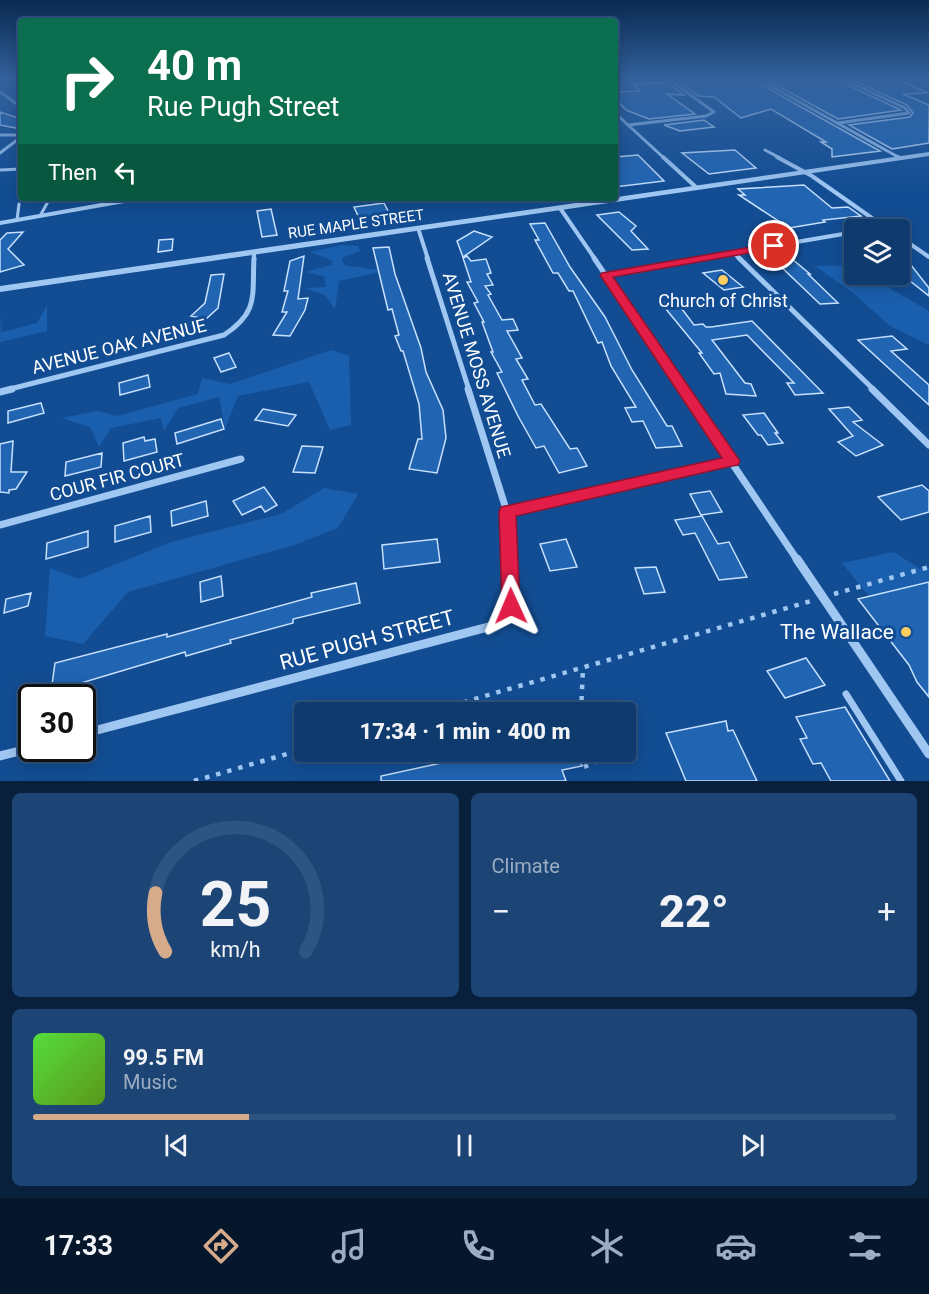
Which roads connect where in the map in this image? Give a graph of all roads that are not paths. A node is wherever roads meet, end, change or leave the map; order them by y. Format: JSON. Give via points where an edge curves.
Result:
{"nodes":[{"id":1,"x":619,"y":116,"type":"edge"},
{"id":2,"x":702,"y":116,"type":"edge"},
{"id":3,"x":825,"y":116,"type":"edge"},
{"id":4,"x":884,"y":116,"type":"edge"},
{"id":5,"x":837,"y":123,"type":"junction"},
{"id":6,"x":628,"y":125,"type":"junction"},
{"id":7,"x":0,"y":135,"type":"edge"},
{"id":8,"x":18,"y":136,"type":"edge"},
{"id":9,"x":18,"y":138,"type":"edge"},
{"id":10,"x":765,"y":150,"type":"dead end"},
{"id":11,"x":0,"y":153,"type":"edge"},
{"id":12,"x":929,"y":154,"type":"edge"},
{"id":13,"x":900,"y":158,"type":"junction"},
{"id":14,"x":18,"y":169,"type":"edge"},
{"id":15,"x":0,"y":170,"type":"edge"},
{"id":16,"x":804,"y":172,"type":"junction"},
{"id":17,"x":698,"y":188,"type":"junction"},
{"id":18,"x":618,"y":200,"type":"edge"},
{"id":19,"x":48,"y":201,"type":"edge"},
{"id":20,"x":124,"y":201,"type":"edge"},
{"id":21,"x":608,"y":201,"type":"edge"},
{"id":22,"x":19,"y":204,"type":"dead end"},
{"id":23,"x":560,"y":208,"type":"junction"},
{"id":24,"x":40,"y":216,"type":"junction"},
{"id":25,"x":874,"y":219,"type":"edge"},
{"id":26,"x":17,"y":220,"type":"junction"},
{"id":27,"x":0,"y":223,"type":"edge"},
{"id":28,"x":418,"y":228,"type":"junction"},
{"id":29,"x":844,"y":234,"type":"edge"},
{"id":30,"x":910,"y":244,"type":"edge"},
{"id":31,"x":254,"y":252,"type":"junction"},
{"id":32,"x":734,"y":253,"type":"junction"},
{"id":33,"x":929,"y":257,"type":"edge"},
{"id":34,"x":606,"y":275,"type":"junction"},
{"id":35,"x":0,"y":289,"type":"edge"},
{"id":36,"x":0,"y":392,"type":"edge"},
{"id":37,"x":929,"y":445,"type":"edge"},
{"id":38,"x":241,"y":459,"type":"dead end"},
{"id":39,"x":732,"y":461,"type":"junction"},
{"id":40,"x":507,"y":512,"type":"junction"},
{"id":41,"x":0,"y":525,"type":"edge"},
{"id":42,"x":846,"y":694,"type":"dead end"},
{"id":43,"x":96,"y":730,"type":"edge"},
{"id":44,"x":18,"y":752,"type":"edge"},
{"id":45,"x":929,"y":754,"type":"edge"},
{"id":46,"x":0,"y":756,"type":"edge"},
{"id":47,"x":901,"y":781,"type":"edge"}],
"edges":[{"from":1,"to":6,"type":"street"},
{"from":2,"to":6,"type":"street"},
{"from":3,"to":5,"type":"street"},
{"from":4,"to":5,"type":"street"},
{"from":5,"to":13,"type":"street"},
{"from":6,"to":17,"type":"street"},
{"from":7,"to":8,"type":"street"},
{"from":9,"to":11,"type":"street"},
{"from":10,"to":16,"type":"street"},
{"from":12,"to":13,"type":"street","name":"RUE MAPLE STREET"},
{"from":13,"to":16,"type":"street","name":"RUE MAPLE STREET"},
{"from":14,"to":15,"type":"lane"},
{"from":16,"to":17,"type":"street","name":"RUE MAPLE STREET"},
{"from":16,"to":25,"type":"street"},
{"from":17,"to":18,"type":"street","name":"RUE MAPLE STREET"},
{"from":19,"to":24,"type":"lane"},
{"from":20,"to":24,"type":"street"},
{"from":21,"to":23,"type":"street","name":"RUE MAPLE STREET"},
{"from":22,"to":26,"type":"lane"},
{"from":23,"to":28,"type":"street","name":"RUE MAPLE STREET"},
{"from":23,"to":34,"type":"street"},
{"from":24,"to":26,"type":"street"},
{"from":26,"to":27,"type":"street"},
{"from":28,"to":31,"type":"street","name":"RUE MAPLE STREET"},
{"from":28,"to":40,"type":"street","name":"AVENUE MOSS AVENUE"},
{"from":29,"to":32,"type":"street"},
{"from":30,"to":33,"type":"street"},
{"from":31,"to":35,"type":"street","name":"RUE MAPLE STREET"},
{"from":31,"to":36,"type":"street","name":"AVENUE OAK AVENUE","via":[[251,309],[242,323],[224,335]]},
{"from":32,"to":34,"type":"street"},
{"from":32,"to":37,"type":"street"},
{"from":34,"to":39,"type":"street"},
{"from":38,"to":41,"type":"street","name":"COUR FIR COURT"},
{"from":39,"to":40,"type":"street"},
{"from":39,"to":45,"type":"street"},
{"from":40,"to":43,"type":"street","name":"RUE PUGH STREET","via":[[512,600],[509,613],[498,623]]},
{"from":42,"to":47,"type":"lane"},
{"from":44,"to":46,"type":"street"}]}
